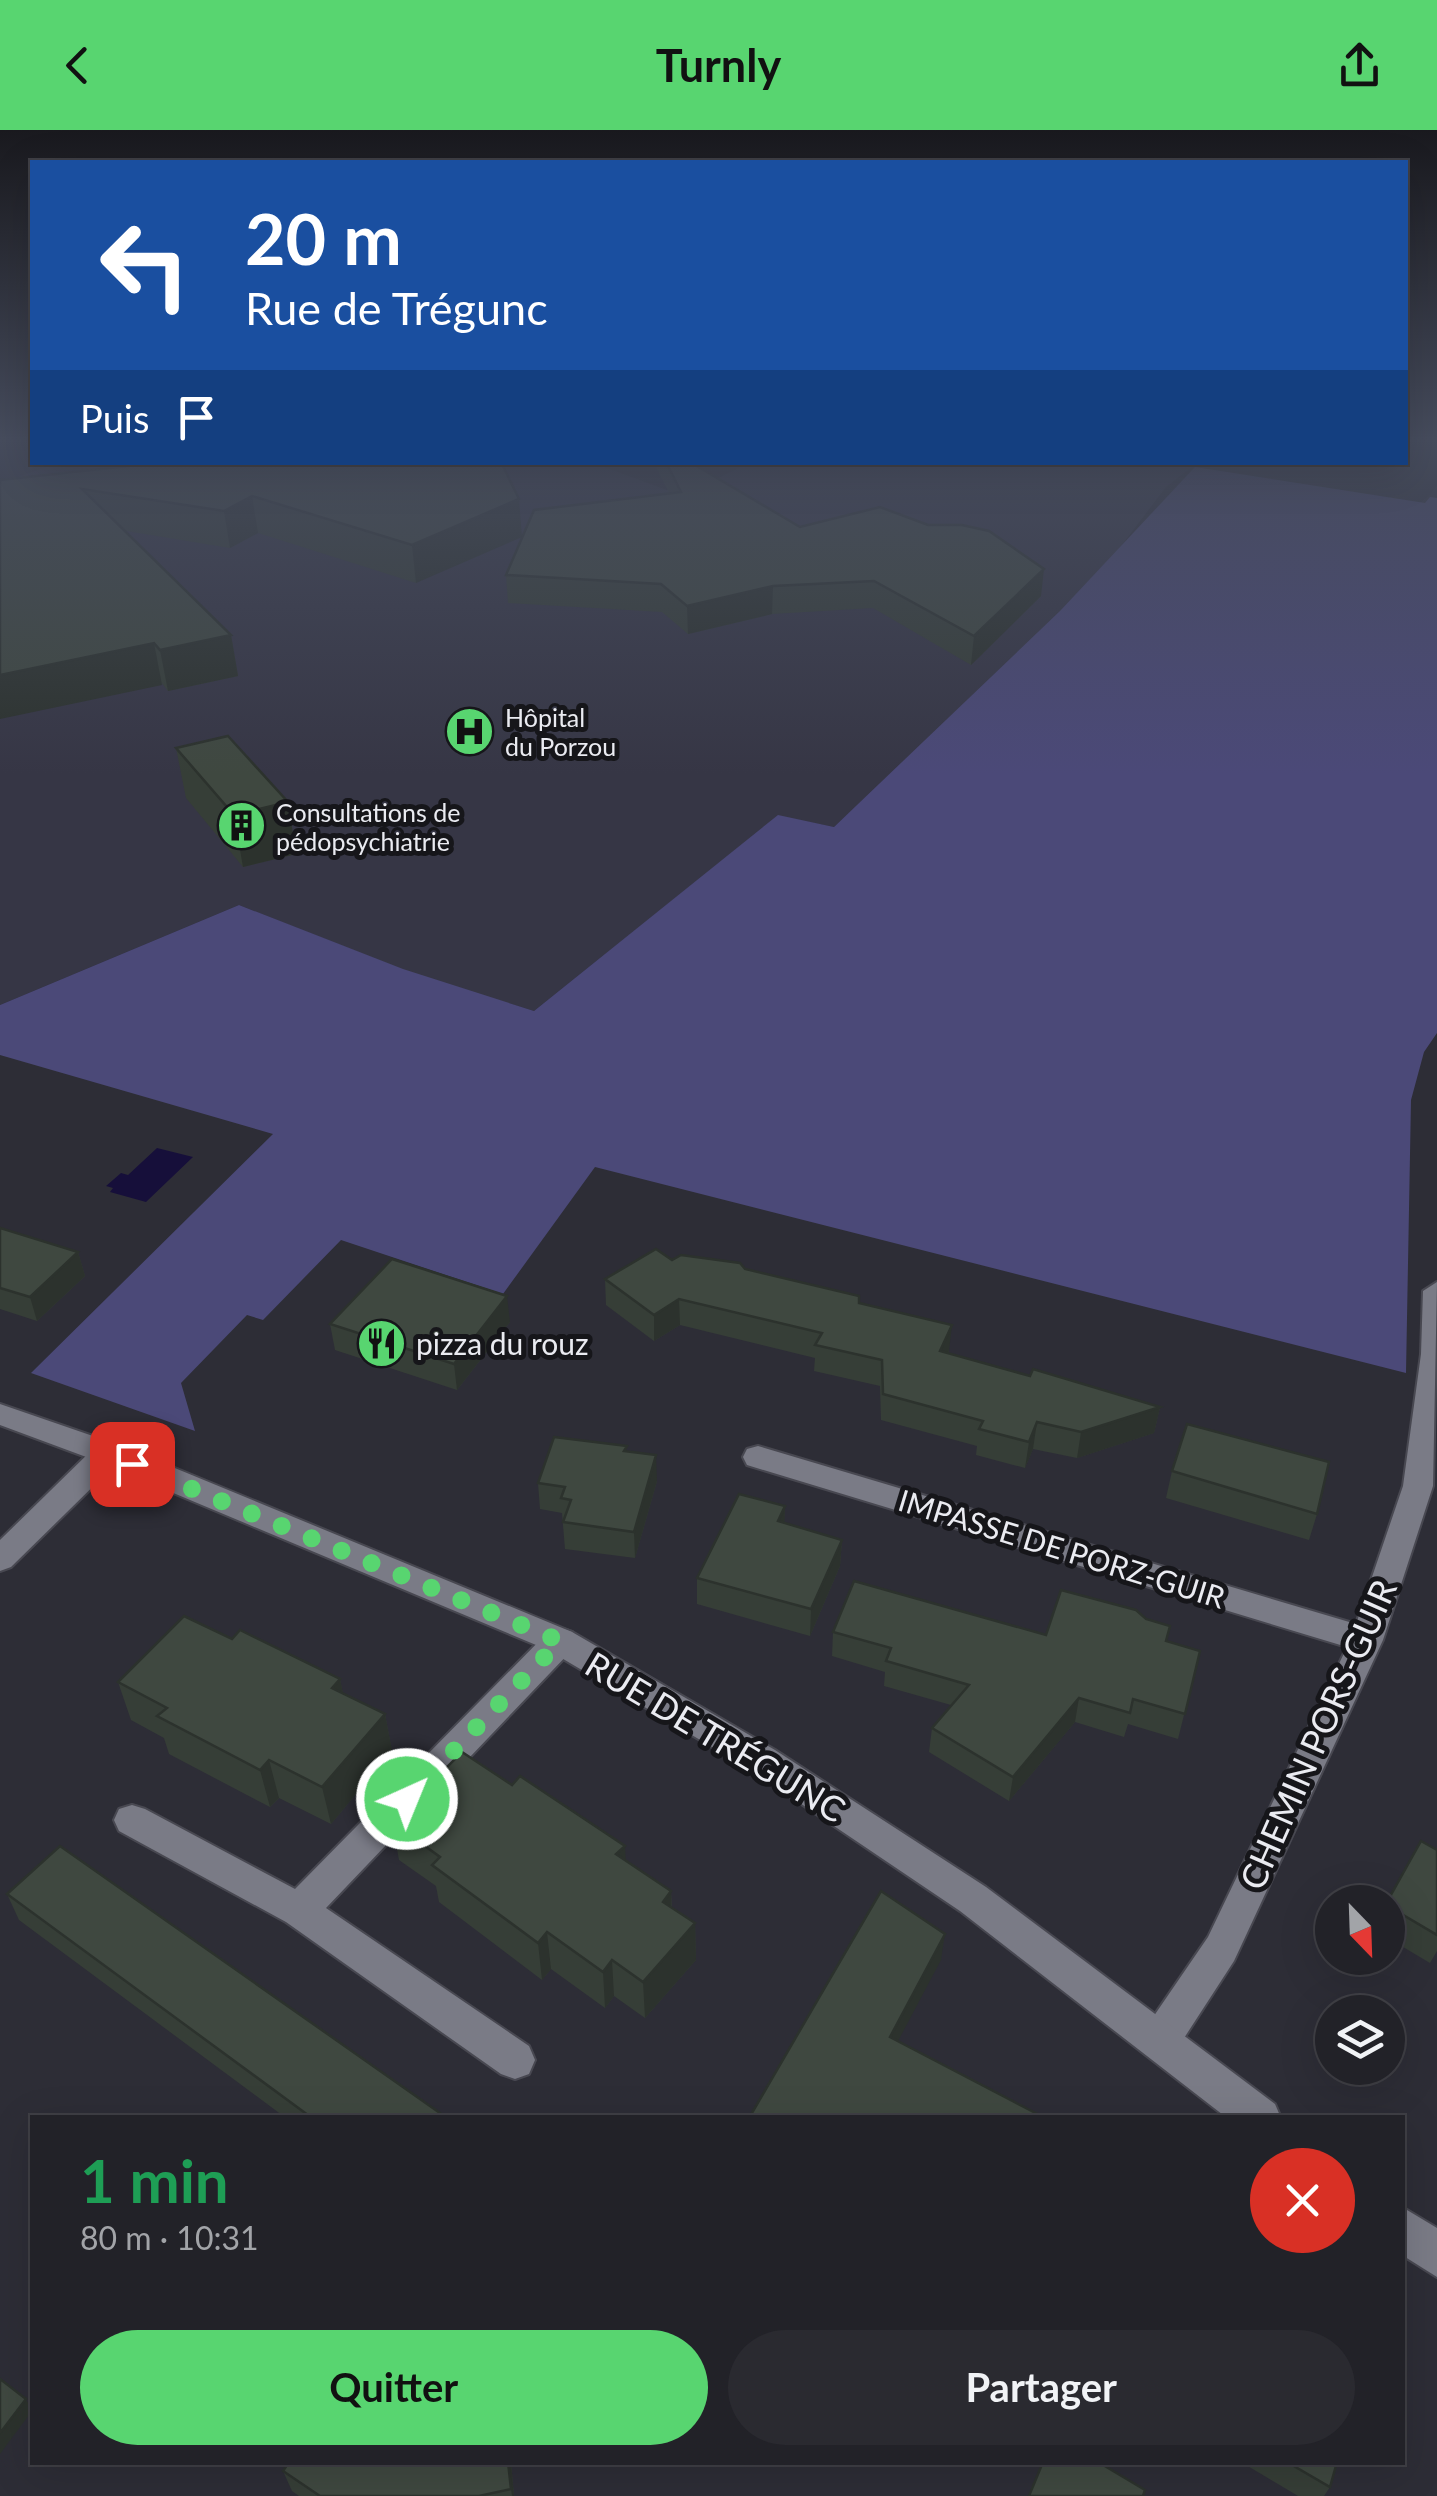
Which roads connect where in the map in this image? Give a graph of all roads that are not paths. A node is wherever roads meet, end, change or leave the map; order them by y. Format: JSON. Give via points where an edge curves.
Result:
{"nodes":[{"id":1,"x":1437,"y":1290,"type":"edge"},
{"id":2,"x":0,"y":1414,"type":"edge"},
{"id":3,"x":108,"y":1453,"type":"junction"},
{"id":4,"x":758,"y":1456,"type":"dead end"},
{"id":5,"x":1428,"y":1488,"type":"edge"},
{"id":6,"x":0,"y":1559,"type":"edge"},
{"id":7,"x":1367,"y":1640,"type":"junction"},
{"id":8,"x":560,"y":1641,"type":"junction"},
{"id":9,"x":132,"y":1820,"type":"dead end"},
{"id":10,"x":299,"y":1910,"type":"junction"},
{"id":11,"x":1161,"y":2039,"type":"junction"},
{"id":12,"x":514,"y":2060,"type":"dead end"},
{"id":13,"x":1257,"y":2115,"type":"edge"},
{"id":14,"x":1405,"y":2230,"type":"edge"},
{"id":15,"x":1437,"y":2255,"type":"edge"}],
"edges":[{"from":1,"to":5,"type":"street","name":"CHEMIN PORS-GUIR"},
{"from":2,"to":3,"type":"street","name":"RUE DE TRÉGUNC"},
{"from":3,"to":6,"type":"street"},
{"from":3,"to":8,"type":"street","name":"RUE DE TRÉGUNC"},
{"from":4,"to":7,"type":"street","name":"IMPASSE DE PORZ-GUIR"},
{"from":5,"to":7,"type":"street","name":"CHEMIN PORS-GUIR"},
{"from":7,"to":11,"type":"street","name":"CHEMIN PORS-GUIR","via":[[1221,1949]]},
{"from":8,"to":10,"type":"street"},
{"from":8,"to":11,"type":"street","name":"RUE DE TRÉGUNC","via":[[779,1770],[973,1899]]},
{"from":9,"to":10,"type":"street"},
{"from":10,"to":12,"type":"street"},
{"from":11,"to":13,"type":"street","name":"RUE DE TRÉGUNC"},
{"from":14,"to":15,"type":"street"}]}
